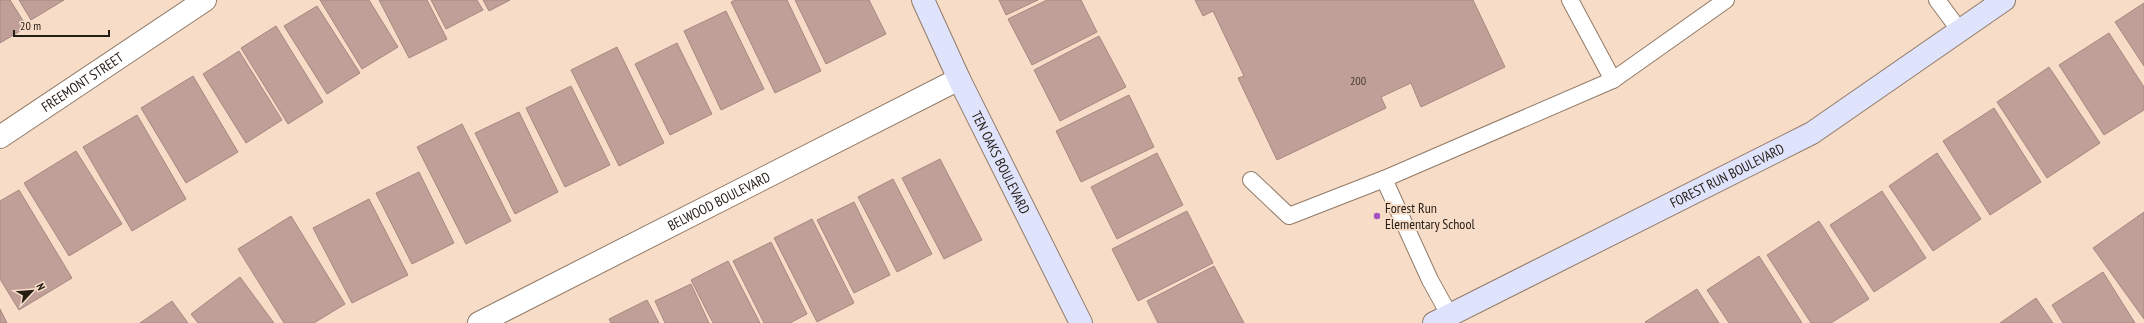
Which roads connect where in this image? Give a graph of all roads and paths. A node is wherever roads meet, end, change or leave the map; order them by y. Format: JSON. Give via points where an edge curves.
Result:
{"nodes":[{"id":1,"x":205,"y":0,"type":"edge"},
{"id":2,"x":923,"y":0,"type":"edge"},
{"id":3,"x":1570,"y":0,"type":"edge"},
{"id":4,"x":1726,"y":0,"type":"edge"},
{"id":5,"x":1937,"y":0,"type":"edge"},
{"id":6,"x":2004,"y":0,"type":"edge"},
{"id":7,"x":1960,"y":31,"type":"junction"},
{"id":8,"x":959,"y":79,"type":"junction"},
{"id":9,"x":1613,"y":80,"type":"junction"},
{"id":10,"x":0,"y":138,"type":"edge"},
{"id":11,"x":1384,"y":179,"type":"junction"},
{"id":12,"x":1251,"y":180,"type":"dead end"},
{"id":13,"x":1446,"y":321,"type":"edge"},
{"id":14,"x":479,"y":323,"type":"edge"},
{"id":15,"x":1081,"y":323,"type":"edge"}],
"edges":[{"from":1,"to":10,"type":"street","name":"FREEMONT STREET"},
{"from":2,"to":8,"type":"street","name":"TEN OAKS BOULEVARD"},
{"from":3,"to":9,"type":"lane"},
{"from":4,"to":9,"type":"lane"},
{"from":5,"to":7,"type":"lane"},
{"from":6,"to":7,"type":"street","name":"FOREST RUN BOULEVARD"},
{"from":7,"to":13,"type":"street","name":"FOREST RUN BOULEVARD","via":[[1812,133]]},
{"from":8,"to":14,"type":"street","name":"BELWOOD BOULEVARD"},
{"from":8,"to":15,"type":"street","name":"TEN OAKS BOULEVARD"},
{"from":9,"to":11,"type":"lane"},
{"from":11,"to":12,"type":"lane","via":[[1289,216]]},
{"from":11,"to":13,"type":"lane"}]}
